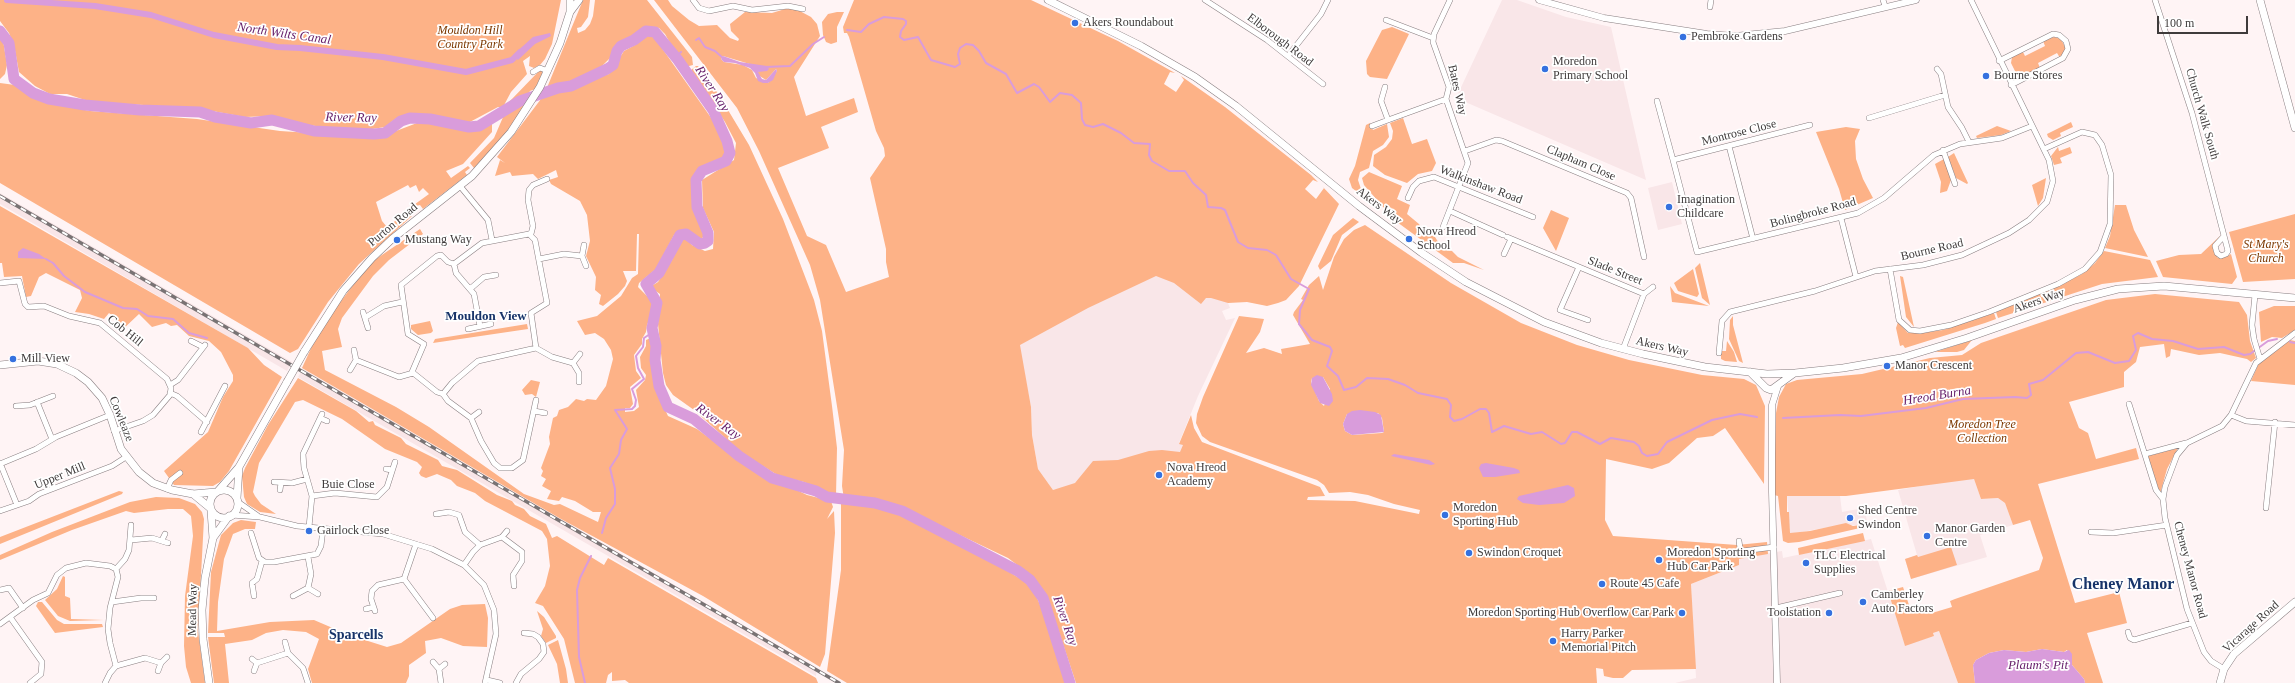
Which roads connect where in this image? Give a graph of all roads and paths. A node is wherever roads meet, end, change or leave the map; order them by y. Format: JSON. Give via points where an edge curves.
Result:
{"nodes":[{"id":1,"x":570,"y":0,"type":"edge"},
{"id":2,"x":579,"y":0,"type":"edge"},
{"id":3,"x":693,"y":0,"type":"edge"},
{"id":4,"x":1048,"y":0,"type":"edge"},
{"id":5,"x":1205,"y":0,"type":"edge"},
{"id":6,"x":1328,"y":0,"type":"edge"},
{"id":7,"x":1450,"y":0,"type":"edge"},
{"id":8,"x":1539,"y":0,"type":"edge"},
{"id":9,"x":1711,"y":0,"type":"edge"},
{"id":10,"x":1916,"y":0,"type":"edge"},
{"id":11,"x":1971,"y":0,"type":"edge"},
{"id":12,"x":2154,"y":0,"type":"edge"},
{"id":13,"x":2260,"y":0,"type":"edge"},
{"id":14,"x":1884,"y":3,"type":"edge"},
{"id":15,"x":1710,"y":7,"type":"dead end"},
{"id":16,"x":803,"y":9,"type":"dead end"},
{"id":17,"x":570,"y":12,"type":"junction"},
{"id":18,"x":1386,"y":20,"type":"dead end"},
{"id":19,"x":1433,"y":38,"type":"junction"},
{"id":20,"x":1288,"y":56,"type":"junction"},
{"id":21,"x":2000,"y":61,"type":"junction"},
{"id":22,"x":1937,"y":69,"type":"dead end"},
{"id":23,"x":548,"y":71,"type":"junction"},
{"id":24,"x":533,"y":72,"type":"dead end"},
{"id":25,"x":1322,"y":84,"type":"dead end"},
{"id":26,"x":2011,"y":85,"type":"junction"},
{"id":27,"x":1385,"y":87,"type":"dead end"},
{"id":28,"x":1945,"y":96,"type":"junction"},
{"id":29,"x":1446,"y":99,"type":"junction"},
{"id":30,"x":1657,"y":101,"type":"dead end"},
{"id":31,"x":1869,"y":118,"type":"dead end"},
{"id":32,"x":1388,"y":120,"type":"junction"},
{"id":33,"x":1810,"y":125,"type":"dead end"},
{"id":34,"x":1372,"y":126,"type":"dead end"},
{"id":35,"x":2032,"y":126,"type":"junction"},
{"id":36,"x":2295,"y":128,"type":"edge"},
{"id":37,"x":1969,"y":142,"type":"junction"},
{"id":38,"x":1729,"y":146,"type":"junction"},
{"id":39,"x":2044,"y":149,"type":"junction"},
{"id":40,"x":1944,"y":150,"type":"junction"},
{"id":41,"x":1464,"y":151,"type":"junction"},
{"id":42,"x":1673,"y":160,"type":"junction"},
{"id":43,"x":547,"y":179,"type":"dead end"},
{"id":44,"x":531,"y":180,"type":"dead end"},
{"id":45,"x":1955,"y":184,"type":"dead end"},
{"id":46,"x":533,"y":185,"type":"junction"},
{"id":47,"x":460,"y":186,"type":"junction"},
{"id":48,"x":1460,"y":187,"type":"junction"},
{"id":49,"x":1408,"y":198,"type":"dead end"},
{"id":50,"x":1450,"y":212,"type":"junction"},
{"id":51,"x":1533,"y":217,"type":"dead end"},
{"id":52,"x":1841,"y":218,"type":"junction"},
{"id":53,"x":1443,"y":227,"type":"dead end"},
{"id":54,"x":531,"y":234,"type":"junction"},
{"id":55,"x":2224,"y":236,"type":"dead end"},
{"id":56,"x":1507,"y":237,"type":"junction"},
{"id":57,"x":1752,"y":239,"type":"junction"},
{"id":58,"x":492,"y":240,"type":"junction"},
{"id":59,"x":584,"y":245,"type":"dead end"},
{"id":60,"x":1504,"y":254,"type":"dead end"},
{"id":61,"x":582,"y":256,"type":"junction"},
{"id":62,"x":1644,"y":257,"type":"dead end"},
{"id":63,"x":539,"y":259,"type":"junction"},
{"id":64,"x":454,"y":264,"type":"junction"},
{"id":65,"x":586,"y":266,"type":"dead end"},
{"id":66,"x":1579,"y":267,"type":"junction"},
{"id":67,"x":1890,"y":269,"type":"junction"},
{"id":68,"x":496,"y":274,"type":"dead end"},
{"id":69,"x":1856,"y":277,"type":"junction"},
{"id":70,"x":0,"y":283,"type":"edge"},
{"id":71,"x":1653,"y":287,"type":"dead end"},
{"id":72,"x":470,"y":289,"type":"junction"},
{"id":73,"x":1644,"y":294,"type":"junction"},
{"id":74,"x":2255,"y":295,"type":"junction"},
{"id":75,"x":2295,"y":298,"type":"edge"},
{"id":76,"x":402,"y":302,"type":"junction"},
{"id":77,"x":363,"y":312,"type":"dead end"},
{"id":78,"x":366,"y":317,"type":"junction"},
{"id":79,"x":1588,"y":320,"type":"dead end"},
{"id":80,"x":491,"y":324,"type":"dead end"},
{"id":81,"x":480,"y":326,"type":"junction"},
{"id":82,"x":368,"y":328,"type":"dead end"},
{"id":83,"x":468,"y":329,"type":"dead end"},
{"id":84,"x":2295,"y":333,"type":"edge"},
{"id":85,"x":190,"y":341,"type":"dead end"},
{"id":86,"x":536,"y":348,"type":"junction"},
{"id":87,"x":1623,"y":349,"type":"junction"},
{"id":88,"x":354,"y":350,"type":"dead end"},
{"id":89,"x":1719,"y":353,"type":"dead end"},
{"id":90,"x":580,"y":354,"type":"dead end"},
{"id":91,"x":2260,"y":359,"type":"junction"},
{"id":92,"x":356,"y":360,"type":"junction"},
{"id":93,"x":573,"y":363,"type":"junction"},
{"id":94,"x":0,"y":365,"type":"edge"},
{"id":95,"x":350,"y":370,"type":"dead end"},
{"id":96,"x":1749,"y":372,"type":"junction"},
{"id":97,"x":413,"y":373,"type":"junction"},
{"id":98,"x":1795,"y":373,"type":"junction"},
{"id":99,"x":1769,"y":374,"type":"junction"},
{"id":100,"x":579,"y":382,"type":"dead end"},
{"id":101,"x":170,"y":385,"type":"junction"},
{"id":102,"x":1778,"y":385,"type":"junction"},
{"id":103,"x":225,"y":386,"type":"dead end"},
{"id":104,"x":1764,"y":386,"type":"junction"},
{"id":105,"x":170,"y":393,"type":"junction"},
{"id":106,"x":443,"y":394,"type":"junction"},
{"id":107,"x":53,"y":396,"type":"dead end"},
{"id":108,"x":536,"y":400,"type":"dead end"},
{"id":109,"x":37,"y":402,"type":"junction"},
{"id":110,"x":2129,"y":404,"type":"dead end"},
{"id":111,"x":1772,"y":405,"type":"junction"},
{"id":112,"x":16,"y":406,"type":"dead end"},
{"id":113,"x":534,"y":411,"type":"junction"},
{"id":114,"x":478,"y":412,"type":"dead end"},
{"id":115,"x":545,"y":413,"type":"dead end"},
{"id":116,"x":110,"y":415,"type":"junction"},
{"id":117,"x":2231,"y":415,"type":"junction"},
{"id":118,"x":471,"y":418,"type":"junction"},
{"id":119,"x":327,"y":421,"type":"dead end"},
{"id":120,"x":208,"y":422,"type":"junction"},
{"id":121,"x":2275,"y":422,"type":"junction"},
{"id":122,"x":2295,"y":425,"type":"edge"},
{"id":123,"x":114,"y":431,"type":"junction"},
{"id":124,"x":201,"y":432,"type":"dead end"},
{"id":125,"x":52,"y":439,"type":"junction"},
{"id":126,"x":2186,"y":443,"type":"junction"},
{"id":127,"x":2145,"y":454,"type":"junction"},
{"id":128,"x":126,"y":457,"type":"junction"},
{"id":129,"x":395,"y":462,"type":"dead end"},
{"id":130,"x":0,"y":464,"type":"edge"},
{"id":131,"x":240,"y":467,"type":"junction"},
{"id":132,"x":386,"y":468,"type":"dead end"},
{"id":133,"x":392,"y":470,"type":"junction"},
{"id":134,"x":180,"y":472,"type":"dead end"},
{"id":135,"x":307,"y":479,"type":"junction"},
{"id":136,"x":274,"y":482,"type":"dead end"},
{"id":137,"x":281,"y":483,"type":"junction"},
{"id":138,"x":167,"y":489,"type":"junction"},
{"id":139,"x":280,"y":490,"type":"dead end"},
{"id":140,"x":217,"y":491,"type":"junction"},
{"id":141,"x":193,"y":494,"type":"junction"},
{"id":142,"x":312,"y":496,"type":"junction"},
{"id":143,"x":2163,"y":499,"type":"junction"},
{"id":144,"x":237,"y":500,"type":"junction"},
{"id":145,"x":17,"y":505,"type":"junction"},
{"id":146,"x":2266,"y":508,"type":"dead end"},
{"id":147,"x":211,"y":509,"type":"junction"},
{"id":148,"x":0,"y":512,"type":"edge"},
{"id":149,"x":436,"y":514,"type":"dead end"},
{"id":150,"x":230,"y":516,"type":"junction"},
{"id":151,"x":260,"y":517,"type":"junction"},
{"id":152,"x":131,"y":525,"type":"dead end"},
{"id":153,"x":2167,"y":525,"type":"junction"},
{"id":154,"x":309,"y":527,"type":"junction"},
{"id":155,"x":323,"y":528,"type":"junction"},
{"id":156,"x":507,"y":531,"type":"dead end"},
{"id":157,"x":251,"y":532,"type":"dead end"},
{"id":158,"x":2091,"y":532,"type":"dead end"},
{"id":159,"x":165,"y":534,"type":"dead end"},
{"id":160,"x":502,"y":537,"type":"junction"},
{"id":161,"x":213,"y":538,"type":"junction"},
{"id":162,"x":131,"y":540,"type":"junction"},
{"id":163,"x":162,"y":540,"type":"junction"},
{"id":164,"x":1740,"y":541,"type":"dead end"},
{"id":165,"x":168,"y":543,"type":"dead end"},
{"id":166,"x":416,"y":544,"type":"junction"},
{"id":167,"x":480,"y":545,"type":"junction"},
{"id":168,"x":1774,"y":547,"type":"junction"},
{"id":169,"x":308,"y":557,"type":"junction"},
{"id":170,"x":262,"y":560,"type":"junction"},
{"id":171,"x":464,"y":565,"type":"junction"},
{"id":172,"x":116,"y":569,"type":"junction"},
{"id":173,"x":404,"y":579,"type":"junction"},
{"id":174,"x":514,"y":586,"type":"dead end"},
{"id":175,"x":308,"y":588,"type":"junction"},
{"id":176,"x":0,"y":590,"type":"edge"},
{"id":177,"x":1840,"y":593,"type":"dead end"},
{"id":178,"x":318,"y":594,"type":"dead end"},
{"id":179,"x":254,"y":596,"type":"dead end"},
{"id":180,"x":293,"y":596,"type":"dead end"},
{"id":181,"x":154,"y":598,"type":"dead end"},
{"id":182,"x":112,"y":602,"type":"junction"},
{"id":183,"x":2295,"y":602,"type":"edge"},
{"id":184,"x":23,"y":608,"type":"junction"},
{"id":185,"x":1776,"y":608,"type":"junction"},
{"id":186,"x":366,"y":609,"type":"dead end"},
{"id":187,"x":10,"y":617,"type":"junction"},
{"id":188,"x":433,"y":618,"type":"dead end"},
{"id":189,"x":2192,"y":623,"type":"junction"},
{"id":190,"x":0,"y":624,"type":"edge"},
{"id":191,"x":2128,"y":632,"type":"dead end"},
{"id":192,"x":524,"y":633,"type":"dead end"},
{"id":193,"x":285,"y":642,"type":"dead end"},
{"id":194,"x":288,"y":653,"type":"junction"},
{"id":195,"x":167,"y":657,"type":"dead end"},
{"id":196,"x":252,"y":659,"type":"dead end"},
{"id":197,"x":433,"y":662,"type":"dead end"},
{"id":198,"x":161,"y":663,"type":"junction"},
{"id":199,"x":256,"y":664,"type":"junction"},
{"id":200,"x":445,"y":664,"type":"dead end"},
{"id":201,"x":116,"y":666,"type":"junction"},
{"id":202,"x":440,"y":669,"type":"junction"},
{"id":203,"x":2224,"y":669,"type":"junction"},
{"id":204,"x":158,"y":671,"type":"dead end"},
{"id":205,"x":254,"y":671,"type":"dead end"},
{"id":206,"x":486,"y":681,"type":"edge"},
{"id":207,"x":32,"y":683,"type":"edge"},
{"id":208,"x":105,"y":683,"type":"edge"},
{"id":209,"x":209,"y":683,"type":"edge"},
{"id":210,"x":308,"y":683,"type":"edge"},
{"id":211,"x":441,"y":683,"type":"edge"},
{"id":212,"x":500,"y":683,"type":"edge"},
{"id":213,"x":516,"y":683,"type":"edge"},
{"id":214,"x":1777,"y":683,"type":"edge"},
{"id":215,"x":2220,"y":683,"type":"edge"}],
"edges":[{"from":1,"to":17,"type":"main road","name":"Purton Road"},
{"from":2,"to":17,"type":"main road","name":"Purton Road"},
{"from":3,"to":16,"type":"street","via":[[699,8],[709,11],[733,6],[752,10],[788,6]]},
{"from":4,"to":87,"type":"main road","name":"Akers Way","via":[[1141,46],[1194,77],[1236,106],[1360,206],[1466,282],[1544,322]]},
{"from":5,"to":20,"type":"street","name":"Elborough Road"},
{"from":6,"to":20,"type":"street"},
{"from":7,"to":19,"type":"street"},
{"from":8,"to":14,"type":"street","via":[[1604,18],[1734,36],[1784,31]]},
{"from":9,"to":15,"type":"street"},
{"from":10,"to":14,"type":"street"},
{"from":11,"to":21,"type":"street","name":"Bourne Road"},
{"from":12,"to":55,"type":"street","name":"Church Walk South","via":[[2189,99]]},
{"from":13,"to":36,"type":"main road"},
{"from":17,"to":23,"type":"main road","name":"Purton Road"},
{"from":18,"to":19,"type":"street"},
{"from":19,"to":29,"type":"street","name":"Bates Way","via":[[1449,87]]},
{"from":20,"to":25,"type":"street","name":"Elborough Road"},
{"from":21,"to":26,"type":"street","name":"Bourne Road"},
{"from":21,"to":26,"type":"street","via":[[2053,34],[2066,41],[2068,49],[2063,58]]},
{"from":22,"to":28,"type":"street","via":[[1941,74]]},
{"from":23,"to":24,"type":"street","via":[[540,68]]},
{"from":23,"to":47,"type":"main road","name":"Purton Road","via":[[532,100],[500,146]]},
{"from":26,"to":35,"type":"street","name":"Bourne Road"},
{"from":27,"to":32,"type":"street","via":[[1381,101]]},
{"from":28,"to":31,"type":"street"},
{"from":28,"to":37,"type":"street","via":[[1948,107]]},
{"from":29,"to":32,"type":"street"},
{"from":29,"to":41,"type":"street","name":"Bates Way"},
{"from":30,"to":42,"type":"street"},
{"from":32,"to":34,"type":"street"},
{"from":33,"to":38,"type":"street","name":"Montrose Close"},
{"from":35,"to":37,"type":"street","name":"Bolingbroke Road","via":[[2002,138]]},
{"from":35,"to":39,"type":"street","name":"Bourne Road"},
{"from":37,"to":40,"type":"street","name":"Bolingbroke Road"},
{"from":38,"to":42,"type":"street","name":"Montrose Close"},
{"from":38,"to":57,"type":"street"},
{"from":39,"to":67,"type":"street","name":"Bourne Road","via":[[2052,170],[2051,190],[2046,202],[2029,220],[1999,239],[1962,255],[1923,265]]},
{"from":39,"to":67,"type":"street","via":[[2082,132],[2097,137],[2102,145],[2111,175],[2110,224],[2100,252],[2085,269],[2051,288],[1990,312],[1958,323],[1920,331],[1910,330],[1899,320]]},
{"from":40,"to":45,"type":"street"},
{"from":40,"to":52,"type":"street","name":"Bolingbroke Road","via":[[1929,158],[1873,206]]},
{"from":41,"to":48,"type":"street","name":"Bates Way","via":[[1468,167]]},
{"from":41,"to":62,"type":"street","name":"Clapham Close","via":[[1496,140],[1502,141],[1627,193],[1632,198]]},
{"from":42,"to":57,"type":"street","name":"Bolingbroke Road","via":[[1697,252]]},
{"from":43,"to":46,"type":"street"},
{"from":44,"to":46,"type":"street"},
{"from":46,"to":54,"type":"street","via":[[528,194],[533,226]]},
{"from":47,"to":58,"type":"street","via":[[488,220]]},
{"from":47,"to":131,"type":"main road","name":"Purton Road","bridge":true,"via":[[392,239],[343,291],[304,352]]},
{"from":48,"to":49,"type":"street","name":"Walkinshaw Road","via":[[1435,177],[1426,177],[1416,184]]},
{"from":48,"to":50,"type":"street","name":"Bates Way"},
{"from":48,"to":51,"type":"street","name":"Walkinshaw Road"},
{"from":50,"to":53,"type":"street","name":"Bates Way"},
{"from":50,"to":56,"type":"street","name":"Slade Street"},
{"from":52,"to":57,"type":"street","name":"Bolingbroke Road"},
{"from":52,"to":69,"type":"street"},
{"from":54,"to":58,"type":"street"},
{"from":54,"to":63,"type":"street"},
{"from":56,"to":60,"type":"street"},
{"from":56,"to":66,"type":"street","name":"Slade Street"},
{"from":58,"to":64,"type":"street","via":[[481,243]]},
{"from":59,"to":61,"type":"street"},
{"from":61,"to":63,"type":"street","via":[[564,254]]},
{"from":61,"to":65,"type":"street"},
{"from":63,"to":86,"type":"street","via":[[547,303],[532,311],[530,315]]},
{"from":64,"to":72,"type":"street","via":[[458,274]]},
{"from":64,"to":76,"type":"street","via":[[441,255],[436,256],[401,284]]},
{"from":66,"to":73,"type":"street","name":"Slade Street"},
{"from":66,"to":79,"type":"street","name":"Slade Street","via":[[1560,310]]},
{"from":67,"to":69,"type":"street","name":"Bourne Road"},
{"from":68,"to":72,"type":"street","via":[[484,277]]},
{"from":69,"to":89,"type":"street","name":"Bourne Road","via":[[1815,291],[1730,312],[1722,321]]},
{"from":70,"to":101,"type":"street","name":"Cob Hill","via":[[19,281],[28,307],[44,306],[68,316],[100,323]]},
{"from":71,"to":73,"type":"street"},
{"from":72,"to":81,"type":"street","via":[[475,297]]},
{"from":73,"to":87,"type":"street"},
{"from":74,"to":75,"type":"main road","name":"Akers Way"},
{"from":74,"to":91,"type":"street","via":[[2252,325]]},
{"from":74,"to":98,"type":"main road","name":"Akers Way","via":[[2164,286],[2118,289],[2086,297],[1901,358]]},
{"from":76,"to":78,"type":"street","via":[[384,306]]},
{"from":76,"to":97,"type":"street","via":[[409,335],[424,344],[412,368]]},
{"from":77,"to":78,"type":"street"},
{"from":78,"to":82,"type":"street"},
{"from":80,"to":81,"type":"street"},
{"from":81,"to":83,"type":"street"},
{"from":84,"to":91,"type":"street"},
{"from":85,"to":101,"type":"street","via":[[204,346],[178,380]]},
{"from":86,"to":93,"type":"street","via":[[552,358]]},
{"from":86,"to":106,"type":"street","via":[[478,361]]},
{"from":87,"to":96,"type":"main road","name":"Akers Way","via":[[1698,366]]},
{"from":88,"to":92,"type":"street"},
{"from":90,"to":93,"type":"street"},
{"from":91,"to":117,"type":"street","via":[[2253,368]]},
{"from":92,"to":95,"type":"street"},
{"from":92,"to":97,"type":"street","via":[[399,377]]},
{"from":93,"to":100,"type":"street","via":[[579,373]]},
{"from":94,"to":116,"type":"main road","name":"Cowleaze","via":[[38,361],[70,369],[94,388]]},
{"from":96,"to":99,"type":"main road","name":"Akers Way"},
{"from":96,"to":104,"type":"main road"},
{"from":97,"to":106,"type":"street","via":[[434,391]]},
{"from":98,"to":99,"type":"main road","name":"Akers Way"},
{"from":98,"to":102,"type":"main road","name":"Akers Way"},
{"from":99,"to":102,"type":"main road","via":[[1778,378]]},
{"from":99,"to":104,"type":"main road","via":[[1763,378]]},
{"from":101,"to":105,"type":"street"},
{"from":102,"to":104,"type":"main road","name":"Akers Way","via":[[1771,390]]},
{"from":102,"to":111,"type":"street"},
{"from":103,"to":120,"type":"street"},
{"from":104,"to":111,"type":"street"},
{"from":105,"to":120,"type":"street"},
{"from":105,"to":123,"type":"street","via":[[153,415]]},
{"from":106,"to":118,"type":"street","via":[[448,401]]},
{"from":107,"to":109,"type":"street"},
{"from":108,"to":113,"type":"street"},
{"from":109,"to":112,"type":"street"},
{"from":109,"to":125,"type":"street"},
{"from":110,"to":127,"type":"street","name":"Cheney Manor Road"},
{"from":111,"to":168,"type":"street"},
{"from":113,"to":115,"type":"street"},
{"from":113,"to":118,"type":"street","via":[[523,460],[517,467],[508,469],[498,467],[492,460]]},
{"from":114,"to":118,"type":"street"},
{"from":116,"to":123,"type":"main road","name":"Cowleaze"},
{"from":116,"to":125,"type":"street"},
{"from":117,"to":121,"type":"street","via":[[2246,421]]},
{"from":117,"to":126,"type":"street","via":[[2219,429],[2195,437]]},
{"from":119,"to":135,"type":"street","via":[[321,416],[304,451],[303,462]]},
{"from":120,"to":124,"type":"street"},
{"from":121,"to":122,"type":"street"},
{"from":121,"to":146,"type":"street"},
{"from":123,"to":128,"type":"main road","name":"Cowleaze"},
{"from":125,"to":130,"type":"street","via":[[36,449]]},
{"from":126,"to":127,"type":"street"},
{"from":126,"to":143,"type":"street","name":"Cheney Manor Road","via":[[2172,467]]},
{"from":127,"to":143,"type":"street","name":"Cheney Manor Road","via":[[2156,490]]},
{"from":128,"to":138,"type":"main road","name":"Cowleaze","via":[[144,476]]},
{"from":128,"to":145,"type":"street","name":"Upper Mill","via":[[112,466]]},
{"from":129,"to":133,"type":"street","name":"Buie Close"},
{"from":130,"to":145,"type":"street"},
{"from":131,"to":140,"type":"main road","name":"Purton Road"},
{"from":131,"to":144,"type":"main road","name":"Purton Road"},
{"from":132,"to":133,"type":"street","name":"Buie Close"},
{"from":133,"to":142,"type":"street","name":"Buie Close","via":[[386,490],[377,497],[335,493]]},
{"from":134,"to":138,"type":"street","via":[[171,480]]},
{"from":135,"to":137,"type":"street","via":[[295,483]]},
{"from":135,"to":142,"type":"street"},
{"from":136,"to":137,"type":"street"},
{"from":137,"to":139,"type":"street"},
{"from":138,"to":141,"type":"main road","name":"Cowleaze"},
{"from":140,"to":141,"type":"main road","name":"Cowleaze"},
{"from":140,"to":144,"type":"main road","via":[[229,491]]},
{"from":140,"to":147,"type":"main road","via":[[210,498]]},
{"from":141,"to":147,"type":"main road","name":"Cowleaze"},
{"from":142,"to":154,"type":"street"},
{"from":143,"to":153,"type":"street","name":"Cheney Manor Road"},
{"from":144,"to":150,"type":"main road","via":[[237,509]]},
{"from":144,"to":151,"type":"street"},
{"from":145,"to":148,"type":"street","name":"Upper Mill"},
{"from":147,"to":150,"type":"main road","via":[[219,517]]},
{"from":147,"to":161,"type":"main road","name":"Mead Way"},
{"from":149,"to":167,"type":"street","via":[[449,512],[459,515],[465,532]]},
{"from":150,"to":151,"type":"street"},
{"from":150,"to":161,"type":"main road","name":"Mead Way"},
{"from":151,"to":154,"type":"street"},
{"from":152,"to":162,"type":"street"},
{"from":153,"to":158,"type":"street","via":[[2113,533]]},
{"from":153,"to":189,"type":"street","name":"Cheney Manor Road"},
{"from":154,"to":155,"type":"street"},
{"from":155,"to":166,"type":"street","via":[[373,533]]},
{"from":155,"to":169,"type":"street","via":[[319,552]]},
{"from":156,"to":160,"type":"street"},
{"from":157,"to":170,"type":"street","via":[[256,554]]},
{"from":159,"to":163,"type":"street"},
{"from":160,"to":167,"type":"street"},
{"from":160,"to":174,"type":"street","via":[[522,552],[522,561],[513,576]]},
{"from":161,"to":209,"type":"main road","name":"Mead Way","via":[[202,610]]},
{"from":162,"to":163,"type":"street"},
{"from":162,"to":172,"type":"street","via":[[127,556]]},
{"from":163,"to":165,"type":"street"},
{"from":164,"to":168,"type":"street","via":[[1740,548],[1743,551]]},
{"from":166,"to":171,"type":"street"},
{"from":166,"to":173,"type":"street"},
{"from":167,"to":171,"type":"street"},
{"from":168,"to":185,"type":"street"},
{"from":169,"to":170,"type":"street","via":[[274,562]]},
{"from":169,"to":175,"type":"street","via":[[311,574]]},
{"from":170,"to":179,"type":"street","via":[[257,579],[252,583]]},
{"from":171,"to":206,"type":"street","via":[[484,585],[494,610],[496,634]]},
{"from":172,"to":182,"type":"street","via":[[118,583]]},
{"from":172,"to":184,"type":"street","via":[[94,563],[70,567],[57,575],[48,593]]},
{"from":173,"to":186,"type":"street","via":[[375,587],[371,596],[374,609]]},
{"from":173,"to":188,"type":"street","via":[[425,611]]},
{"from":175,"to":178,"type":"street"},
{"from":175,"to":180,"type":"street"},
{"from":176,"to":184,"type":"street","via":[[10,588]]},
{"from":177,"to":185,"type":"street"},
{"from":181,"to":182,"type":"street"},
{"from":182,"to":201,"type":"street","via":[[109,622],[110,643]]},
{"from":183,"to":203,"type":"main road","name":"Vicarage Road","via":[[2238,650]]},
{"from":184,"to":187,"type":"street"},
{"from":185,"to":214,"type":"street"},
{"from":187,"to":190,"type":"street"},
{"from":187,"to":207,"type":"street","via":[[42,662],[41,674]]},
{"from":189,"to":191,"type":"street","via":[[2134,640]]},
{"from":189,"to":203,"type":"street","name":"Cheney Manor Road","via":[[2207,657]]},
{"from":192,"to":213,"type":"street","via":[[538,637],[543,644],[544,652],[540,659],[521,674]]},
{"from":193,"to":194,"type":"street"},
{"from":194,"to":199,"type":"street"},
{"from":194,"to":210,"type":"street","via":[[303,668]]},
{"from":195,"to":198,"type":"street"},
{"from":196,"to":199,"type":"street"},
{"from":197,"to":202,"type":"street"},
{"from":198,"to":201,"type":"street","via":[[145,658]]},
{"from":198,"to":204,"type":"street"},
{"from":199,"to":205,"type":"street"},
{"from":200,"to":202,"type":"street"},
{"from":201,"to":208,"type":"street"},
{"from":202,"to":211,"type":"street"},
{"from":203,"to":215,"type":"main road"},
{"from":206,"to":212,"type":"street"}]}
